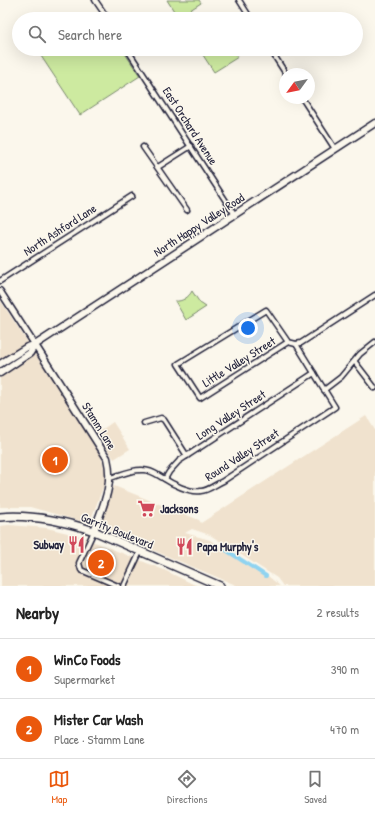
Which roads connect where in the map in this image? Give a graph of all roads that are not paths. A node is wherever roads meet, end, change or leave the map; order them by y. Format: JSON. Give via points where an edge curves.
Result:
{"nodes":[{"id":1,"x":95,"y":0,"type":"edge"},
{"id":2,"x":239,"y":0,"type":"edge"},
{"id":3,"x":103,"y":12,"type":"edge"},
{"id":4,"x":247,"y":12,"type":"edge"},
{"id":5,"x":132,"y":56,"type":"edge"},
{"id":6,"x":274,"y":56,"type":"edge"},
{"id":7,"x":282,"y":68,"type":"edge"},
{"id":8,"x":306,"y":104,"type":"edge"},
{"id":9,"x":375,"y":122,"type":"edge"},
{"id":10,"x":191,"y":146,"type":"junction"},
{"id":11,"x":143,"y":147,"type":"dead end"},
{"id":12,"x":335,"y":149,"type":"junction"},
{"id":13,"x":158,"y":167,"type":"junction"},
{"id":14,"x":132,"y":196,"type":"dead end"},
{"id":15,"x":187,"y":210,"type":"dead end"},
{"id":16,"x":235,"y":215,"type":"junction"},
{"id":17,"x":0,"y":281,"type":"edge"},
{"id":18,"x":0,"y":291,"type":"edge"},
{"id":19,"x":375,"y":295,"type":"edge"},
{"id":20,"x":288,"y":342,"type":"junction"},
{"id":21,"x":375,"y":342,"type":"edge"},
{"id":22,"x":296,"y":344,"type":"junction"},
{"id":23,"x":35,"y":345,"type":"junction"},
{"id":24,"x":355,"y":362,"type":"junction"},
{"id":25,"x":0,"y":364,"type":"edge"},
{"id":26,"x":0,"y":373,"type":"edge"},
{"id":27,"x":314,"y":373,"type":"junction"},
{"id":28,"x":375,"y":388,"type":"edge"},
{"id":29,"x":324,"y":390,"type":"junction"},
{"id":30,"x":144,"y":423,"type":"dead end"},
{"id":31,"x":187,"y":456,"type":"junction"},
{"id":32,"x":110,"y":478,"type":"junction"},
{"id":33,"x":165,"y":479,"type":"junction"},
{"id":34,"x":0,"y":518,"type":"edge"},
{"id":35,"x":94,"y":531,"type":"junction"},
{"id":36,"x":140,"y":552,"type":"junction"},
{"id":37,"x":118,"y":586,"type":"edge"},
{"id":38,"x":124,"y":586,"type":"edge"},
{"id":39,"x":220,"y":586,"type":"edge"}],
"edges":[{"from":1,"to":3,"type":"street"},
{"from":2,"to":4,"type":"street"},
{"from":5,"to":10,"type":"street","name":"East Orchard Avenue"},
{"from":6,"to":7,"type":"street"},
{"from":8,"to":12,"type":"street"},
{"from":9,"to":12,"type":"main road","name":"North Happy Valley Road"},
{"from":10,"to":13,"type":"street"},
{"from":10,"to":16,"type":"street","name":"East Orchard Avenue"},
{"from":11,"to":13,"type":"street"},
{"from":12,"to":16,"type":"main road","name":"North Happy Valley Road"},
{"from":13,"to":15,"type":"street"},
{"from":14,"to":17,"type":"street","name":"North Ashford Lane"},
{"from":16,"to":23,"type":"main road","name":"North Happy Valley Road"},
{"from":18,"to":23,"type":"street","name":"Stamm Lane"},
{"from":19,"to":22,"type":"street"},
{"from":20,"to":20,"type":"street","name":"Little Valley Street","via":[[200,398],[178,364],[266,310]]},
{"from":20,"to":22,"type":"street"},
{"from":21,"to":24,"type":"street","via":[[360,354]]},
{"from":22,"to":27,"type":"street"},
{"from":23,"to":25,"type":"main road","name":"North Happy Valley Road","via":[[27,347]]},
{"from":23,"to":26,"type":"main road","name":"North Happy Valley Road","via":[[30,353]]},
{"from":23,"to":32,"type":"main road","name":"Stamm Lane","via":[[107,458]]},
{"from":24,"to":28,"type":"street"},
{"from":24,"to":29,"type":"street"},
{"from":27,"to":29,"type":"street"},
{"from":27,"to":31,"type":"street","name":"Long Valley Street"},
{"from":29,"to":33,"type":"street","name":"Round Valley Street","via":[[335,406],[206,490],[192,490]]},
{"from":30,"to":31,"type":"street","via":[[161,418],[164,420]]},
{"from":31,"to":33,"type":"street","name":"Long Valley Street"},
{"from":32,"to":33,"type":"street","name":"Round Valley Street","via":[[144,470],[152,471]]},
{"from":32,"to":35,"type":"main road","name":"Stamm Lane"},
{"from":34,"to":35,"type":"main road","name":"Garrity Boulevard","via":[[24,517],[58,521]]},
{"from":35,"to":36,"type":"main road","name":"Garrity Boulevard"},
{"from":35,"to":37,"type":"street","name":"Stamm Lane","via":[[79,568]]},
{"from":36,"to":38,"type":"street"},
{"from":36,"to":39,"type":"main road","name":"Garrity Boulevard"}]}
